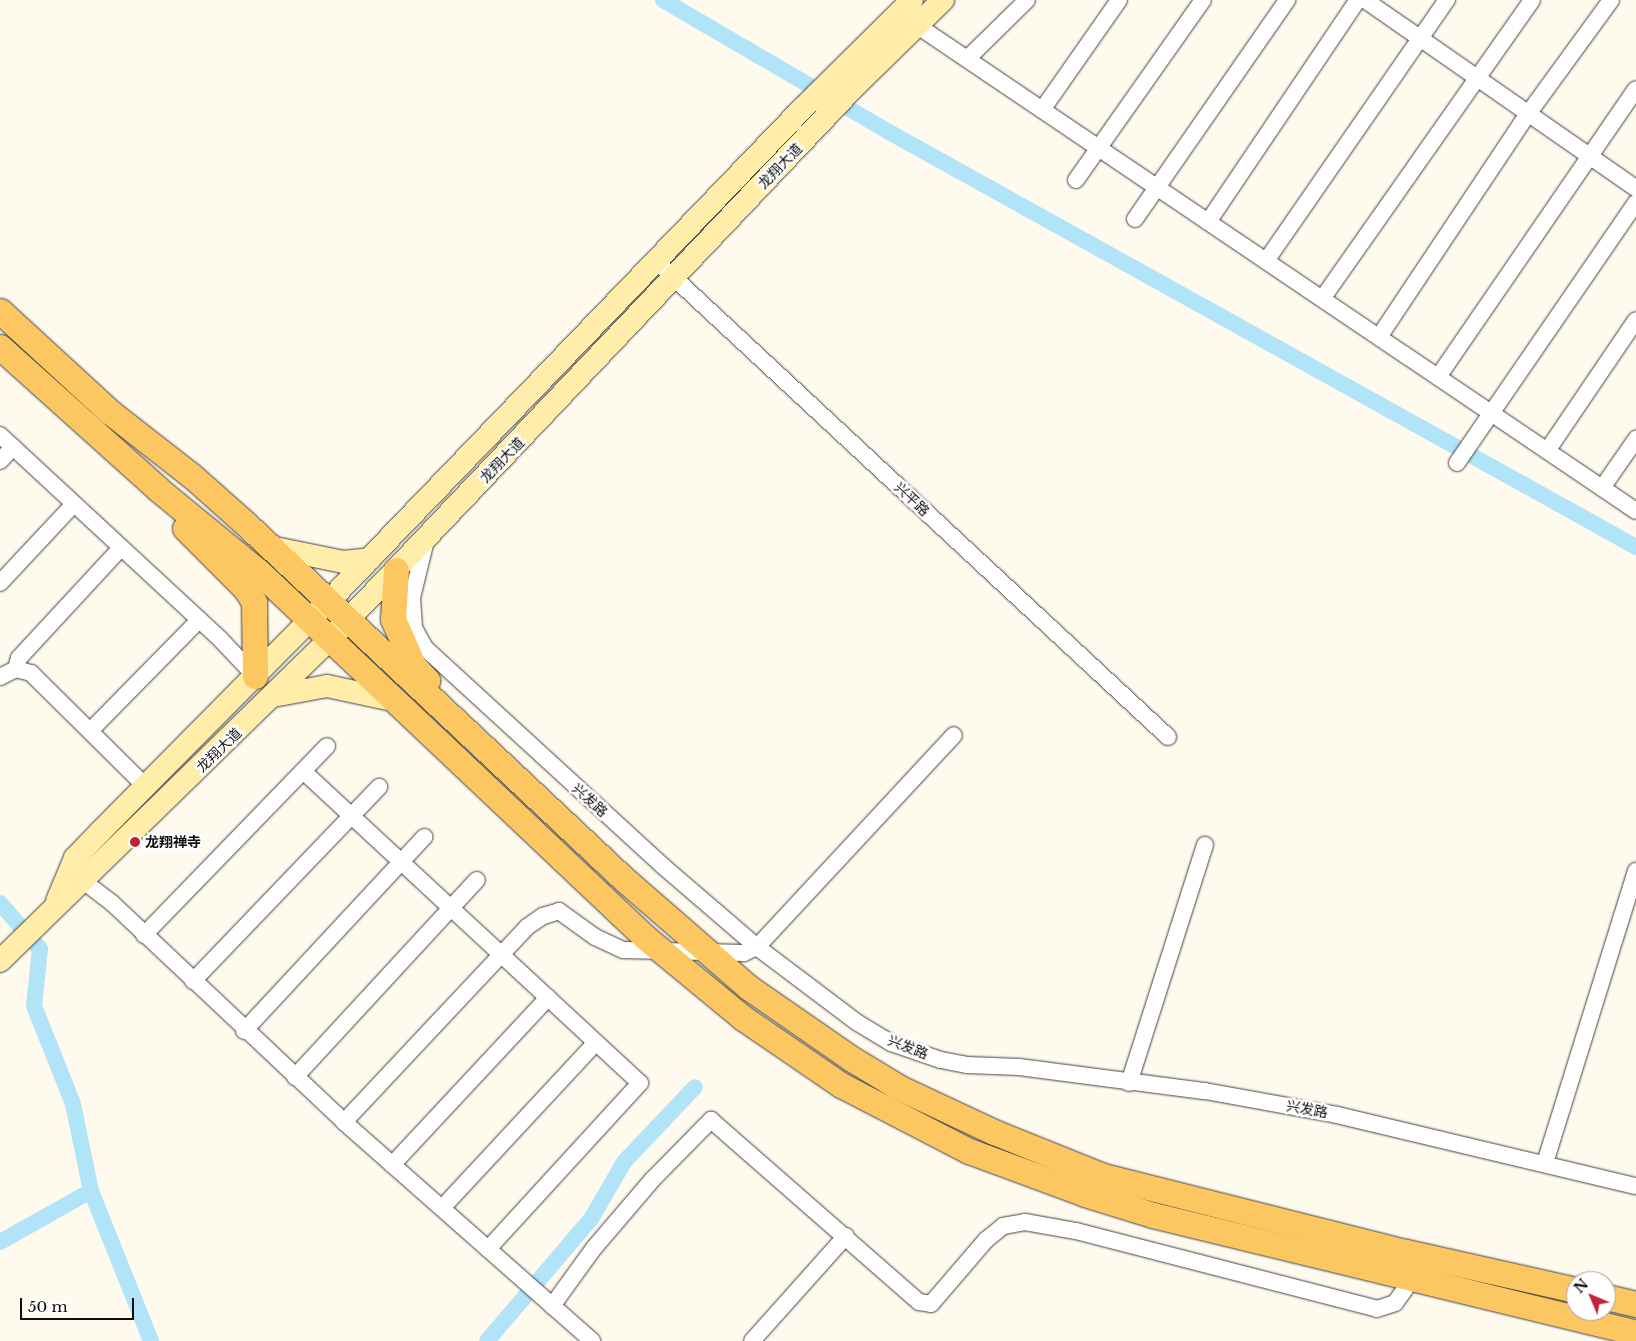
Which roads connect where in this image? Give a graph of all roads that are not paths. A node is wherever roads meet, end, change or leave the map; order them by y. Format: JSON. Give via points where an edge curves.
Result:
{"nodes":[{"id":1,"x":943,"y":0,"type":"edge"},
{"id":2,"x":1027,"y":0,"type":"edge"},
{"id":3,"x":1119,"y":0,"type":"edge"},
{"id":4,"x":1203,"y":0,"type":"edge"},
{"id":5,"x":1287,"y":0,"type":"edge"},
{"id":6,"x":1358,"y":0,"type":"edge"},
{"id":7,"x":1365,"y":0,"type":"edge"},
{"id":8,"x":1447,"y":0,"type":"edge"},
{"id":9,"x":1532,"y":0,"type":"edge"},
{"id":10,"x":1612,"y":0,"type":"edge"},
{"id":11,"x":909,"y":13,"type":"edge"},
{"id":12,"x":1420,"y":39,"type":"junction"},
{"id":13,"x":967,"y":59,"type":"junction"},
{"id":14,"x":1477,"y":78,"type":"junction"},
{"id":15,"x":1636,"y":89,"type":"edge"},
{"id":16,"x":1042,"y":110,"type":"junction"},
{"id":17,"x":1528,"y":114,"type":"junction"},
{"id":18,"x":1099,"y":148,"type":"junction"},
{"id":19,"x":1588,"y":155,"type":"junction"},
{"id":20,"x":1076,"y":180,"type":"dead end"},
{"id":21,"x":1157,"y":187,"type":"junction"},
{"id":22,"x":1636,"y":188,"type":"edge"},
{"id":23,"x":1636,"y":203,"type":"edge"},
{"id":24,"x":1135,"y":219,"type":"dead end"},
{"id":25,"x":1208,"y":222,"type":"junction"},
{"id":26,"x":656,"y":261,"type":"junction"},
{"id":27,"x":1266,"y":261,"type":"junction"},
{"id":28,"x":674,"y":278,"type":"junction"},
{"id":29,"x":1322,"y":298,"type":"junction"},
{"id":30,"x":0,"y":311,"type":"edge"},
{"id":31,"x":1636,"y":320,"type":"edge"},
{"id":32,"x":1379,"y":337,"type":"junction"},
{"id":33,"x":0,"y":347,"type":"edge"},
{"id":34,"x":1438,"y":377,"type":"junction"},
{"id":35,"x":1491,"y":413,"type":"junction"},
{"id":36,"x":0,"y":435,"type":"edge"},
{"id":37,"x":1636,"y":439,"type":"edge"},
{"id":38,"x":13,"y":447,"type":"junction"},
{"id":39,"x":1547,"y":451,"type":"junction"},
{"id":40,"x":0,"y":461,"type":"edge"},
{"id":41,"x":1457,"y":463,"type":"dead end"},
{"id":42,"x":1602,"y":488,"type":"junction"},
{"id":43,"x":158,"y":489,"type":"junction"},
{"id":44,"x":73,"y":505,"type":"junction"},
{"id":45,"x":1636,"y":511,"type":"edge"},
{"id":46,"x":427,"y":539,"type":"junction"},
{"id":47,"x":270,"y":547,"type":"junction"},
{"id":48,"x":120,"y":548,"type":"junction"},
{"id":49,"x":370,"y":559,"type":"junction"},
{"id":50,"x":396,"y":570,"type":"junction"},
{"id":51,"x":0,"y":583,"type":"edge"},
{"id":52,"x":328,"y":602,"type":"junction"},
{"id":53,"x":199,"y":620,"type":"junction"},
{"id":54,"x":310,"y":620,"type":"junction"},
{"id":55,"x":347,"y":621,"type":"junction"},
{"id":56,"x":329,"y":640,"type":"junction"},
{"id":57,"x":16,"y":669,"type":"junction"},
{"id":58,"x":255,"y":676,"type":"junction"},
{"id":59,"x":0,"y":677,"type":"edge"},
{"id":60,"x":273,"y":696,"type":"junction"},
{"id":61,"x":393,"y":700,"type":"junction"},
{"id":62,"x":90,"y":731,"type":"junction"},
{"id":63,"x":954,"y":735,"type":"dead end"},
{"id":64,"x":1168,"y":737,"type":"dead end"},
{"id":65,"x":327,"y":746,"type":"dead end"},
{"id":66,"x":504,"y":768,"type":"junction"},
{"id":67,"x":303,"y":771,"type":"junction"},
{"id":68,"x":379,"y":787,"type":"dead end"},
{"id":69,"x":146,"y":788,"type":"junction"},
{"id":70,"x":351,"y":816,"type":"junction"},
{"id":71,"x":424,"y":837,"type":"dead end"},
{"id":72,"x":1205,"y":845,"type":"dead end"},
{"id":73,"x":400,"y":862,"type":"junction"},
{"id":74,"x":1636,"y":871,"type":"edge"},
{"id":75,"x":77,"y":876,"type":"junction"},
{"id":76,"x":477,"y":880,"type":"dead end"},
{"id":77,"x":450,"y":908,"type":"junction"},
{"id":78,"x":144,"y":935,"type":"junction"},
{"id":79,"x":757,"y":948,"type":"junction"},
{"id":80,"x":663,"y":952,"type":"junction"},
{"id":81,"x":708,"y":953,"type":"junction"},
{"id":82,"x":501,"y":955,"type":"junction"},
{"id":83,"x":5,"y":956,"type":"edge"},
{"id":84,"x":193,"y":981,"type":"junction"},
{"id":85,"x":548,"y":998,"type":"junction"},
{"id":86,"x":244,"y":1030,"type":"junction"},
{"id":87,"x":596,"y":1042,"type":"junction"},
{"id":88,"x":295,"y":1077,"type":"junction"},
{"id":89,"x":1129,"y":1082,"type":"junction"},
{"id":90,"x":344,"y":1122,"type":"junction"},
{"id":91,"x":1545,"y":1163,"type":"junction"},
{"id":92,"x":392,"y":1164,"type":"junction"},
{"id":93,"x":1636,"y":1186,"type":"edge"},
{"id":94,"x":442,"y":1208,"type":"junction"},
{"id":95,"x":846,"y":1236,"type":"junction"},
{"id":96,"x":488,"y":1249,"type":"junction"},
{"id":97,"x":1408,"y":1264,"type":"junction"},
{"id":98,"x":1566,"y":1288,"type":"edge"},
{"id":99,"x":1616,"y":1299,"type":"edge"},
{"id":100,"x":550,"y":1304,"type":"junction"},
{"id":101,"x":1636,"y":1304,"type":"edge"},
{"id":102,"x":1636,"y":1333,"type":"edge"},
{"id":103,"x":592,"y":1341,"type":"edge"},
{"id":104,"x":752,"y":1341,"type":"edge"}],
"edges":[{"from":1,"to":11,"type":"main road","name":"龙翔大道"},
{"from":2,"to":13,"type":"street"},
{"from":3,"to":16,"type":"street"},
{"from":4,"to":18,"type":"street"},
{"from":5,"to":21,"type":"street"},
{"from":6,"to":25,"type":"street"},
{"from":7,"to":12,"type":"street"},
{"from":8,"to":12,"type":"street"},
{"from":9,"to":14,"type":"street"},
{"from":10,"to":17,"type":"street"},
{"from":11,"to":13,"type":"street"},
{"from":11,"to":26,"type":"main road","name":"龙翔大道","via":[[831,79]]},
{"from":11,"to":28,"type":"main road","name":"龙翔大道","via":[[853,88]]},
{"from":12,"to":14,"type":"street"},
{"from":12,"to":27,"type":"street"},
{"from":13,"to":16,"type":"street"},
{"from":14,"to":17,"type":"street"},
{"from":14,"to":29,"type":"street"},
{"from":15,"to":19,"type":"street"},
{"from":16,"to":18,"type":"street"},
{"from":17,"to":19,"type":"street"},
{"from":17,"to":32,"type":"street"},
{"from":18,"to":20,"type":"street"},
{"from":18,"to":21,"type":"street"},
{"from":19,"to":22,"type":"street"},
{"from":19,"to":34,"type":"street"},
{"from":21,"to":24,"type":"street"},
{"from":21,"to":25,"type":"street"},
{"from":23,"to":35,"type":"street"},
{"from":25,"to":27,"type":"street"},
{"from":26,"to":28,"type":"street","name":"兴平路"},
{"from":26,"to":49,"type":"main road","name":"龙翔大道"},
{"from":27,"to":29,"type":"street"},
{"from":28,"to":46,"type":"main road","name":"龙翔大道"},
{"from":28,"to":64,"type":"street","name":"兴平路"},
{"from":29,"to":32,"type":"street"},
{"from":30,"to":47,"type":"main road","via":[[110,412],[192,476]]},
{"from":31,"to":39,"type":"street"},
{"from":32,"to":34,"type":"street"},
{"from":33,"to":43,"type":"main road"},
{"from":34,"to":35,"type":"street"},
{"from":35,"to":39,"type":"street"},
{"from":35,"to":41,"type":"street"},
{"from":36,"to":38,"type":"street"},
{"from":37,"to":42,"type":"street"},
{"from":38,"to":40,"type":"street"},
{"from":38,"to":44,"type":"street"},
{"from":39,"to":42,"type":"street"},
{"from":42,"to":45,"type":"street"},
{"from":43,"to":54,"type":"main road","via":[[258,571]]},
{"from":43,"to":58,"type":"main road","via":[[178,520],[245,588],[254,602]]},
{"from":44,"to":48,"type":"street"},
{"from":44,"to":51,"type":"street"},
{"from":46,"to":50,"type":"main road","name":"龙翔大道"},
{"from":46,"to":79,"type":"street","name":"兴发路","via":[[412,598],[414,628],[425,648],[649,854]]},
{"from":47,"to":49,"type":"main road","via":[[344,562]]},
{"from":47,"to":52,"type":"main road"},
{"from":48,"to":53,"type":"street"},
{"from":48,"to":57,"type":"street","via":[[19,658]]},
{"from":49,"to":52,"type":"main road","name":"龙翔大道"},
{"from":50,"to":55,"type":"main road","name":"龙翔大道"},
{"from":50,"to":66,"type":"main road","via":[[393,619],[400,642],[413,665],[474,726]]},
{"from":52,"to":54,"type":"main road","name":"龙翔大道"},
{"from":52,"to":55,"type":"main road"},
{"from":53,"to":58,"type":"street"},
{"from":53,"to":62,"type":"street"},
{"from":54,"to":56,"type":"main road"},
{"from":54,"to":58,"type":"main road","name":"龙翔大道"},
{"from":55,"to":56,"type":"main road","name":"龙翔大道"},
{"from":55,"to":66,"type":"main road"},
{"from":56,"to":60,"type":"main road","name":"龙翔大道"},
{"from":56,"to":61,"type":"main road"},
{"from":57,"to":59,"type":"street"},
{"from":57,"to":62,"type":"street","via":[[31,673]]},
{"from":58,"to":69,"type":"main road","name":"龙翔大道"},
{"from":60,"to":61,"type":"main road","via":[[327,686]]},
{"from":60,"to":75,"type":"main road","name":"龙翔大道"},
{"from":61,"to":80,"type":"main road"},
{"from":62,"to":69,"type":"street"},
{"from":63,"to":79,"type":"street"},
{"from":65,"to":67,"type":"street"},
{"from":66,"to":81,"type":"main road"},
{"from":67,"to":70,"type":"street"},
{"from":67,"to":78,"type":"street"},
{"from":68,"to":70,"type":"street"},
{"from":69,"to":75,"type":"main road","name":"龙翔大道","via":[[76,858]]},
{"from":70,"to":73,"type":"street"},
{"from":70,"to":84,"type":"street"},
{"from":71,"to":73,"type":"street"},
{"from":72,"to":89,"type":"street"},
{"from":73,"to":77,"type":"street"},
{"from":73,"to":86,"type":"street"},
{"from":74,"to":91,"type":"street"},
{"from":75,"to":78,"type":"street"},
{"from":75,"to":83,"type":"main road","name":"龙翔大道","via":[[51,911]]},
{"from":76,"to":77,"type":"street"},
{"from":77,"to":82,"type":"street"},
{"from":77,"to":88,"type":"street"},
{"from":78,"to":84,"type":"street"},
{"from":79,"to":81,"type":"street","via":[[744,953]]},
{"from":79,"to":89,"type":"street","name":"兴发路","via":[[891,1043],[967,1065],[1019,1067]]},
{"from":80,"to":81,"type":"street"},
{"from":80,"to":82,"type":"street","via":[[623,950],[595,937],[573,918],[559,911],[527,927]]},
{"from":80,"to":97,"type":"main road","via":[[743,1018],[841,1085],[969,1151],[1026,1174],[1153,1215]]},
{"from":81,"to":97,"type":"main road","via":[[748,987],[900,1088],[1040,1152],[1103,1176]]},
{"from":82,"to":85,"type":"street"},
{"from":82,"to":90,"type":"street"},
{"from":84,"to":86,"type":"street"},
{"from":85,"to":87,"type":"street"},
{"from":85,"to":92,"type":"street"},
{"from":86,"to":88,"type":"street"},
{"from":87,"to":94,"type":"street"},
{"from":87,"to":96,"type":"street","via":[[640,1083]]},
{"from":88,"to":90,"type":"street"},
{"from":89,"to":91,"type":"street","name":"兴发路","via":[[1205,1091],[1337,1114]]},
{"from":90,"to":92,"type":"street"},
{"from":91,"to":93,"type":"street","name":"兴发路"},
{"from":92,"to":94,"type":"street"},
{"from":94,"to":96,"type":"street"},
{"from":95,"to":97,"type":"street","via":[[920,1302],[931,1304],[986,1240],[1003,1226],[1024,1222],[1076,1232],[1377,1309],[1395,1303]]},
{"from":95,"to":100,"type":"street","via":[[711,1120],[653,1179]]},
{"from":95,"to":104,"type":"street"},
{"from":96,"to":100,"type":"street"},
{"from":97,"to":98,"type":"main road"},
{"from":97,"to":102,"type":"main road"},
{"from":99,"to":101,"type":"main road"},
{"from":100,"to":103,"type":"street"}]}
